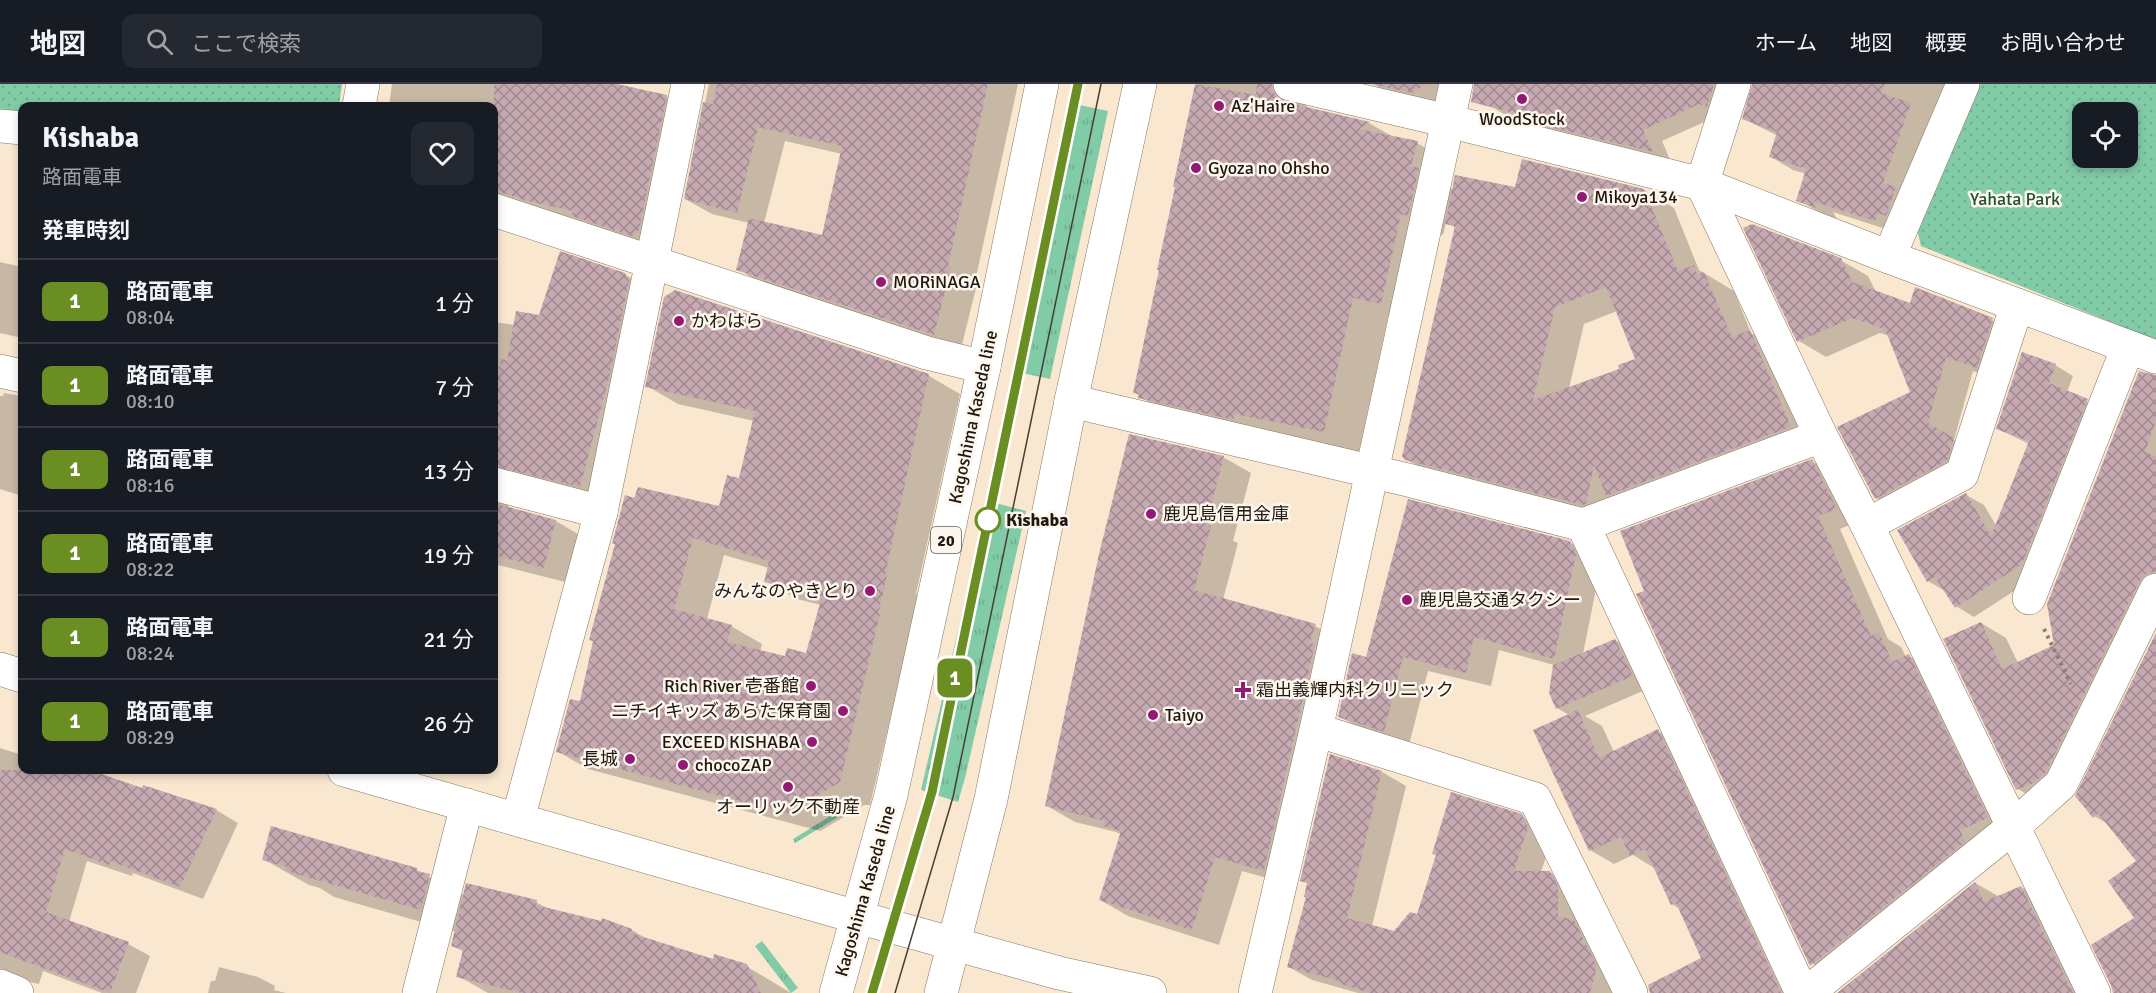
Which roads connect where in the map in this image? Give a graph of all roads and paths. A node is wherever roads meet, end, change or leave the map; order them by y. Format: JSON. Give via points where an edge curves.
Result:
{"nodes":[{"id":1,"x":363,"y":84,"type":"edge"},
{"id":2,"x":688,"y":84,"type":"edge"},
{"id":3,"x":1042,"y":84,"type":"edge"},
{"id":4,"x":1140,"y":84,"type":"edge"},
{"id":5,"x":1290,"y":84,"type":"edge"},
{"id":6,"x":1455,"y":84,"type":"edge"},
{"id":7,"x":1734,"y":84,"type":"edge"},
{"id":8,"x":1963,"y":84,"type":"edge"},
{"id":9,"x":360,"y":102,"type":"edge"},
{"id":10,"x":1448,"y":121,"type":"junction"},
{"id":11,"x":0,"y":126,"type":"edge"},
{"id":12,"x":18,"y":128,"type":"edge"},
{"id":13,"x":1702,"y":184,"type":"junction"},
{"id":14,"x":498,"y":211,"type":"edge"},
{"id":15,"x":1889,"y":257,"type":"junction"},
{"id":16,"x":652,"y":262,"type":"junction"},
{"id":17,"x":2017,"y":305,"type":"junction"},
{"id":18,"x":2142,"y":352,"type":"edge"},
{"id":19,"x":984,"y":367,"type":"junction"},
{"id":20,"x":0,"y":371,"type":"edge"},
{"id":21,"x":18,"y":375,"type":"edge"},
{"id":22,"x":1071,"y":401,"type":"junction"},
{"id":23,"x":1821,"y":436,"type":"junction"},
{"id":24,"x":1372,"y":472,"type":"junction"},
{"id":25,"x":498,"y":485,"type":"edge"},
{"id":26,"x":601,"y":512,"type":"junction"},
{"id":27,"x":1583,"y":525,"type":"junction"},
{"id":28,"x":1867,"y":525,"type":"junction"},
{"id":29,"x":2156,"y":590,"type":"edge"},
{"id":30,"x":2029,"y":598,"type":"joint"},
{"id":31,"x":0,"y":669,"type":"edge"},
{"id":32,"x":18,"y":675,"type":"edge"},
{"id":33,"x":2091,"y":722,"type":"junction"},
{"id":34,"x":1316,"y":730,"type":"junction"},
{"id":35,"x":358,"y":774,"type":"edge"},
{"id":36,"x":467,"y":805,"type":"junction"},
{"id":37,"x":518,"y":819,"type":"junction"},
{"id":38,"x":2013,"y":827,"type":"junction"},
{"id":39,"x":857,"y":917,"type":"junction"},
{"id":40,"x":955,"y":943,"type":"junction"},
{"id":41,"x":0,"y":986,"type":"edge"},
{"id":42,"x":17,"y":993,"type":"edge"},
{"id":43,"x":419,"y":993,"type":"edge"},
{"id":44,"x":836,"y":993,"type":"edge"},
{"id":45,"x":941,"y":993,"type":"edge"},
{"id":46,"x":1150,"y":993,"type":"edge"},
{"id":47,"x":1255,"y":993,"type":"edge"},
{"id":48,"x":1631,"y":993,"type":"edge"},
{"id":49,"x":1805,"y":993,"type":"edge"},
{"id":50,"x":2094,"y":993,"type":"edge"}],
"edges":[{"from":1,"to":9,"type":"street"},
{"from":2,"to":16,"type":"street"},
{"from":3,"to":19,"type":"street","name":"Kagoshima Kaseda line","number":"20"},
{"from":4,"to":22,"type":"street"},
{"from":5,"to":10,"type":"street"},
{"from":6,"to":10,"type":"street"},
{"from":7,"to":13,"type":"street"},
{"from":8,"to":15,"type":"street"},
{"from":10,"to":13,"type":"street"},
{"from":10,"to":24,"type":"street"},
{"from":11,"to":12,"type":"street"},
{"from":13,"to":15,"type":"street"},
{"from":13,"to":23,"type":"street"},
{"from":14,"to":16,"type":"street"},
{"from":15,"to":17,"type":"street"},
{"from":16,"to":19,"type":"street","via":[[927,353]]},
{"from":16,"to":26,"type":"street"},
{"from":17,"to":18,"type":"street"},
{"from":17,"to":28,"type":"street","via":[[1962,474]]},
{"from":18,"to":30,"type":"street"},
{"from":19,"to":39,"type":"street","name":"Kagoshima Kaseda line","number":"20","via":[[891,795]]},
{"from":20,"to":21,"type":"street"},
{"from":22,"to":24,"type":"street"},
{"from":22,"to":40,"type":"street","via":[[991,798]]},
{"from":23,"to":27,"type":"street"},
{"from":23,"to":28,"type":"street"},
{"from":24,"to":27,"type":"street"},
{"from":24,"to":34,"type":"street"},
{"from":25,"to":26,"type":"street"},
{"from":26,"to":37,"type":"street"},
{"from":27,"to":49,"type":"street"},
{"from":28,"to":38,"type":"street"},
{"from":29,"to":33,"type":"street"},
{"from":30,"to":33,"type":"path"},
{"from":31,"to":32,"type":"street"},
{"from":33,"to":38,"type":"street","via":[[2061,784]]},
{"from":34,"to":47,"type":"street"},
{"from":34,"to":48,"type":"street","via":[[1535,798]]},
{"from":35,"to":36,"type":"street"},
{"from":36,"to":37,"type":"street"},
{"from":36,"to":43,"type":"street"},
{"from":37,"to":39,"type":"street"},
{"from":38,"to":49,"type":"street"},
{"from":38,"to":50,"type":"street"},
{"from":39,"to":40,"type":"street"},
{"from":39,"to":44,"type":"street","name":"Kagoshima Kaseda line","number":"20"},
{"from":40,"to":45,"type":"street"},
{"from":40,"to":46,"type":"street","via":[[1059,973]]},
{"from":41,"to":42,"type":"street"}]}
